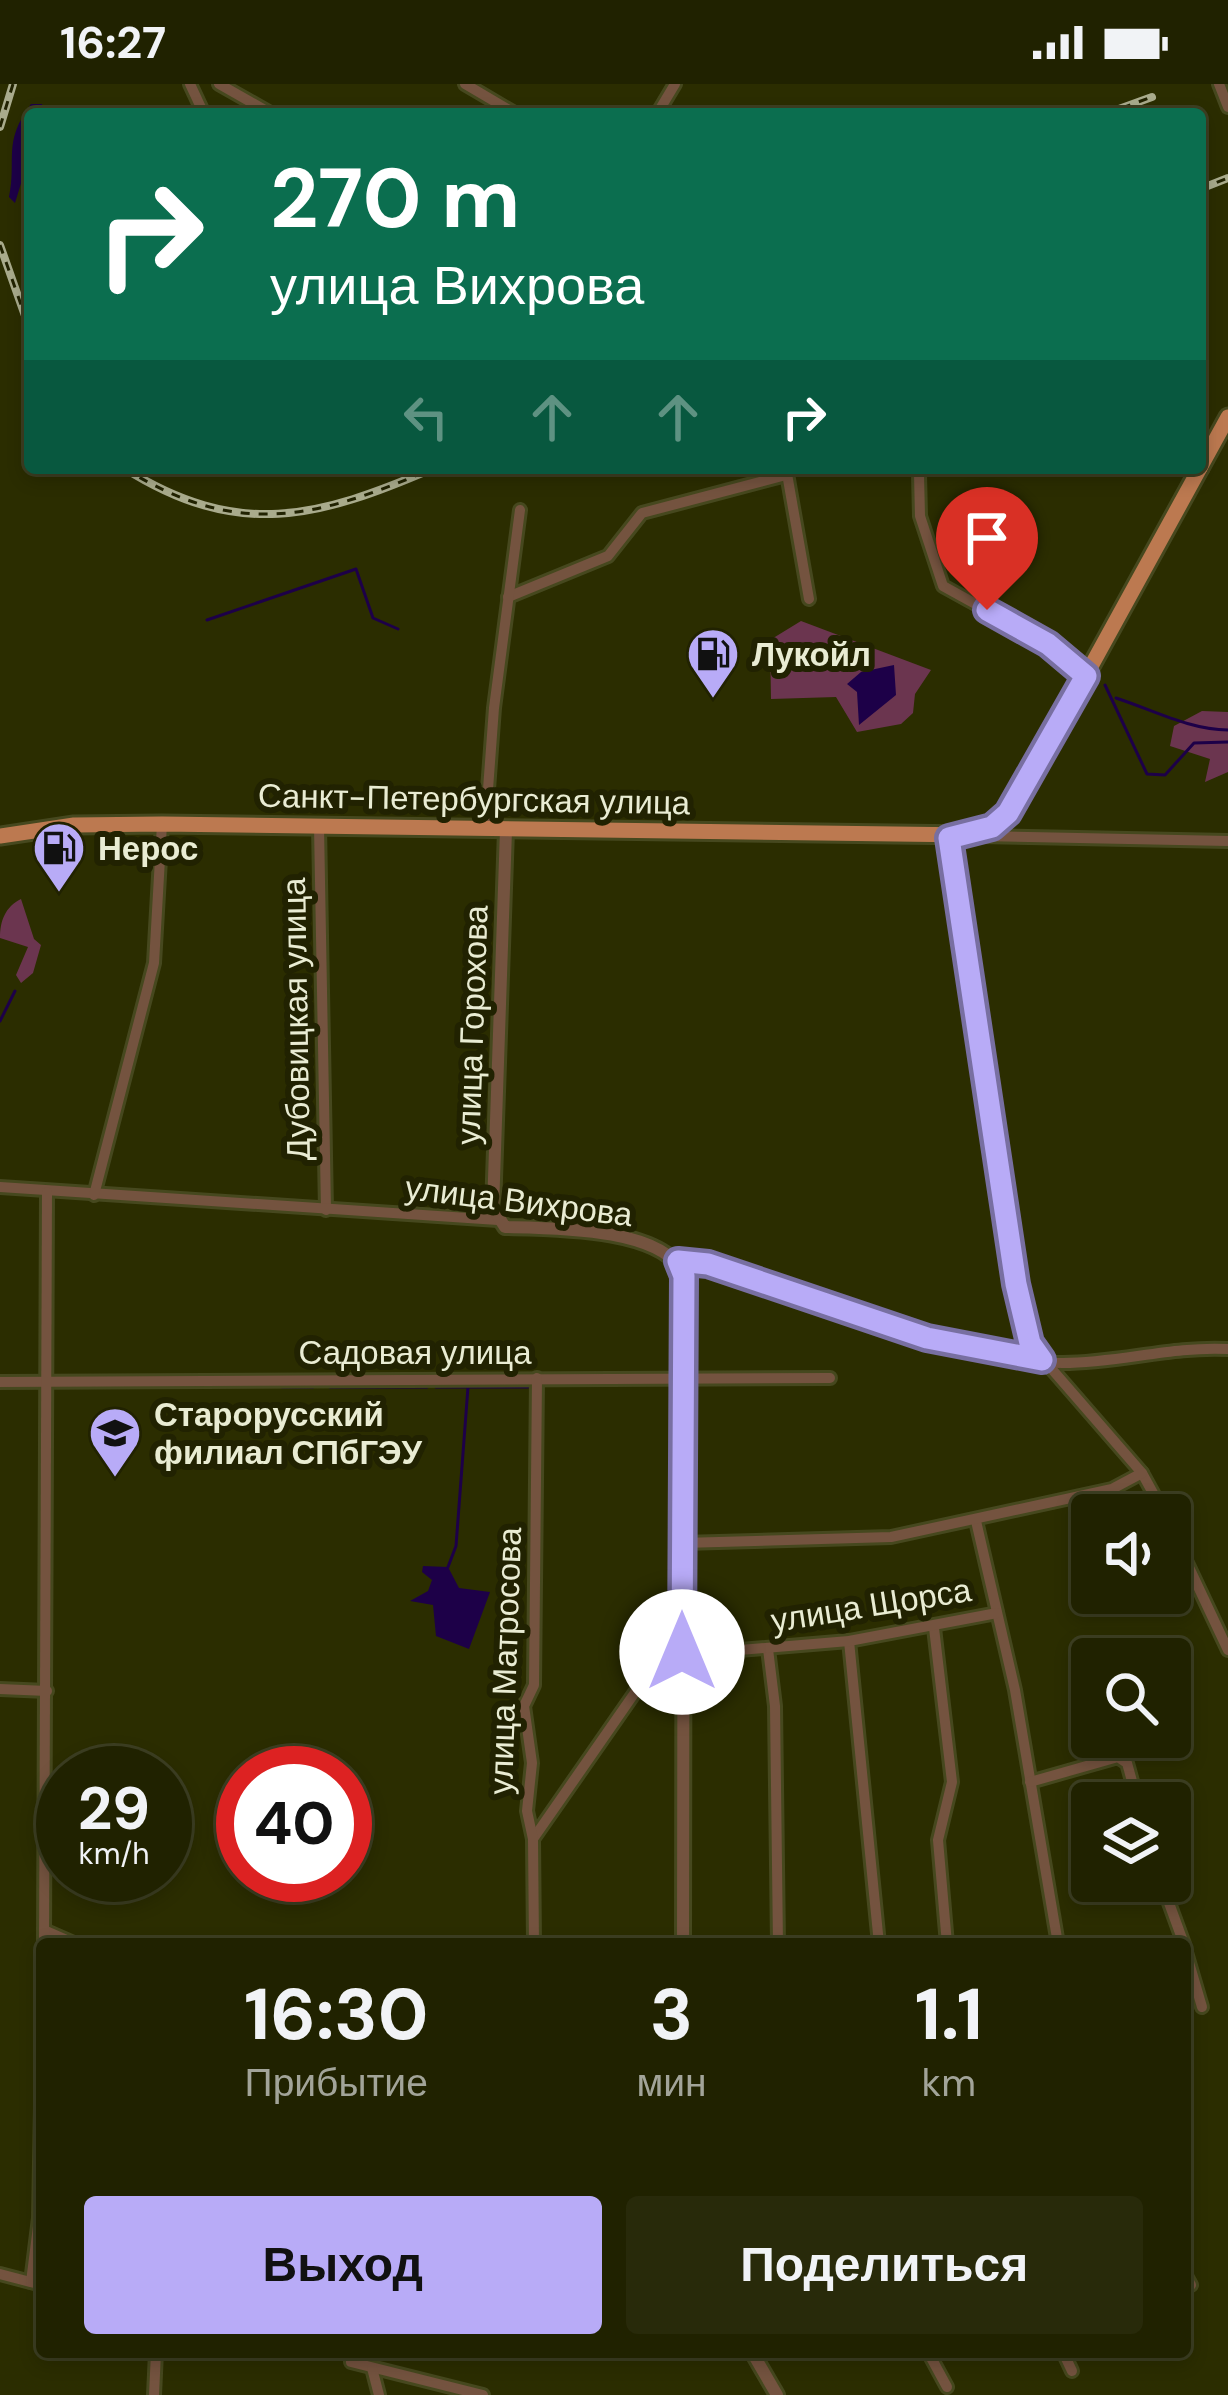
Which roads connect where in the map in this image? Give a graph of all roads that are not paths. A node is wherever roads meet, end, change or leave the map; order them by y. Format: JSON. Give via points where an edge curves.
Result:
{"nodes":[{"id":1,"x":219,"y":84,"type":"edge"},
{"id":2,"x":464,"y":84,"type":"edge"},
{"id":3,"x":1219,"y":84,"type":"edge"},
{"id":4,"x":1228,"y":107,"type":"edge"},
{"id":5,"x":261,"y":108,"type":"edge"},
{"id":6,"x":506,"y":108,"type":"edge"},
{"id":7,"x":1228,"y":417,"type":"edge"},
{"id":8,"x":1206,"y":457,"type":"edge"},
{"id":9,"x":779,"y":474,"type":"edge"},
{"id":10,"x":786,"y":474,"type":"edge"},
{"id":11,"x":919,"y":474,"type":"dead end"},
{"id":12,"x":1197,"y":474,"type":"edge"},
{"id":13,"x":520,"y":510,"type":"dead end"},
{"id":14,"x":508,"y":597,"type":"junction"},
{"id":15,"x":809,"y":599,"type":"dead end"},
{"id":16,"x":1086,"y":676,"type":"junction"},
{"id":17,"x":162,"y":824,"type":"junction"},
{"id":18,"x":319,"y":826,"type":"junction"},
{"id":19,"x":485,"y":830,"type":"junction"},
{"id":20,"x":506,"y":830,"type":"junction"},
{"id":21,"x":5,"y":832,"type":"edge"},
{"id":22,"x":971,"y":836,"type":"junction"},
{"id":23,"x":949,"y":838,"type":"junction"},
{"id":24,"x":1228,"y":841,"type":"edge"},
{"id":25,"x":0,"y":1187,"type":"edge"},
{"id":26,"x":47,"y":1192,"type":"junction"},
{"id":27,"x":94,"y":1195,"type":"junction"},
{"id":28,"x":326,"y":1210,"type":"junction"},
{"id":29,"x":497,"y":1220,"type":"junction"},
{"id":30,"x":678,"y":1261,"type":"junction"},
{"id":31,"x":1228,"y":1349,"type":"edge"},
{"id":32,"x":1042,"y":1360,"type":"junction"},
{"id":33,"x":683,"y":1376,"type":"junction"},
{"id":34,"x":537,"y":1378,"type":"junction"},
{"id":35,"x":830,"y":1378,"type":"dead end"},
{"id":36,"x":0,"y":1382,"type":"edge"},
{"id":37,"x":47,"y":1385,"type":"junction"},
{"id":38,"x":1142,"y":1473,"type":"junction"},
{"id":39,"x":1154,"y":1494,"type":"edge"},
{"id":40,"x":976,"y":1521,"type":"junction"},
{"id":41,"x":682,"y":1543,"type":"junction"},
{"id":42,"x":1191,"y":1572,"type":"edge"},
{"id":43,"x":997,"y":1613,"type":"junction"},
{"id":44,"x":934,"y":1628,"type":"junction"},
{"id":45,"x":849,"y":1642,"type":"junction"},
{"id":46,"x":768,"y":1649,"type":"junction"},
{"id":47,"x":1228,"y":1650,"type":"edge"},
{"id":48,"x":682,"y":1652,"type":"junction"},
{"id":49,"x":0,"y":1689,"type":"edge"},
{"id":50,"x":47,"y":1691,"type":"junction"},
{"id":51,"x":1030,"y":1782,"type":"junction"},
{"id":52,"x":1132,"y":1782,"type":"edge"},
{"id":53,"x":533,"y":1839,"type":"junction"},
{"id":54,"x":1168,"y":1902,"type":"edge"},
{"id":55,"x":44,"y":1930,"type":"junction"},
{"id":56,"x":44,"y":1938,"type":"edge"},
{"id":57,"x":62,"y":1938,"type":"edge"},
{"id":58,"x":534,"y":1938,"type":"edge"},
{"id":59,"x":682,"y":1938,"type":"edge"},
{"id":60,"x":778,"y":1938,"type":"edge"},
{"id":61,"x":878,"y":1938,"type":"edge"},
{"id":62,"x":946,"y":1938,"type":"edge"},
{"id":63,"x":1057,"y":1938,"type":"edge"},
{"id":64,"x":1181,"y":1938,"type":"edge"},
{"id":65,"x":1191,"y":1970,"type":"edge"},
{"id":66,"x":1202,"y":2007,"type":"dead end"},
{"id":67,"x":0,"y":2274,"type":"edge"},
{"id":68,"x":36,"y":2283,"type":"edge"},
{"id":69,"x":156,"y":2358,"type":"edge"},
{"id":70,"x":353,"y":2358,"type":"edge"},
{"id":71,"x":755,"y":2358,"type":"edge"},
{"id":72,"x":931,"y":2358,"type":"edge"},
{"id":73,"x":1066,"y":2358,"type":"edge"},
{"id":74,"x":372,"y":2368,"type":"junction"},
{"id":75,"x":1072,"y":2371,"type":"dead end"},
{"id":76,"x":947,"y":2386,"type":"dead end"},
{"id":77,"x":154,"y":2395,"type":"edge"},
{"id":78,"x":379,"y":2395,"type":"edge"},
{"id":79,"x":483,"y":2395,"type":"edge"},
{"id":80,"x":777,"y":2395,"type":"edge"}],
"edges":[{"from":1,"to":5,"type":"street"},
{"from":2,"to":6,"type":"street"},
{"from":3,"to":4,"type":"street"},
{"from":7,"to":8,"type":"main road"},
{"from":9,"to":14,"type":"street","via":[[642,513],[608,556]]},
{"from":10,"to":15,"type":"street"},
{"from":11,"to":16,"type":"street","via":[[920,516],[943,586],[1048,644]]},
{"from":12,"to":16,"type":"main road"},
{"from":13,"to":14,"type":"street"},
{"from":14,"to":19,"type":"street"},
{"from":16,"to":22,"type":"main road","via":[[1008,813]]},
{"from":17,"to":18,"type":"main road","name":"Санкт-Петербургская улица"},
{"from":17,"to":21,"type":"main road","name":"Санкт-Петербургская улица"},
{"from":17,"to":27,"type":"street","via":[[154,963]]},
{"from":18,"to":19,"type":"main road","name":"Санкт-Петербургская улица"},
{"from":18,"to":28,"type":"street","name":"Дубовицкая улица"},
{"from":19,"to":20,"type":"main road","name":"Санкт-Петербургская улица"},
{"from":20,"to":23,"type":"main road","name":"Санкт-Петербургская улица"},
{"from":20,"to":29,"type":"street","name":"улица Горохова"},
{"from":22,"to":23,"type":"main road","name":"Санкт-Петербургская улица"},
{"from":22,"to":24,"type":"street"},
{"from":23,"to":32,"type":"street","via":[[1016,1284]]},
{"from":25,"to":26,"type":"street","name":"улица Вихрова"},
{"from":26,"to":27,"type":"street","name":"улица Вихрова"},
{"from":26,"to":37,"type":"street"},
{"from":27,"to":28,"type":"street","name":"улица Вихрова"},
{"from":28,"to":29,"type":"street","name":"улица Вихрова"},
{"from":29,"to":30,"type":"street","name":"улица Вихрова","via":[[632,1240]]},
{"from":30,"to":32,"type":"street","name":"улица Вихрова","via":[[927,1338]]},
{"from":30,"to":33,"type":"street"},
{"from":31,"to":32,"type":"street","name":"улица Вихрова"},
{"from":32,"to":38,"type":"street"},
{"from":33,"to":34,"type":"street","name":"Садовая улица"},
{"from":33,"to":35,"type":"street","name":"Садовая улица"},
{"from":33,"to":41,"type":"street"},
{"from":34,"to":37,"type":"street","name":"Садовая улица"},
{"from":34,"to":53,"type":"street","name":"улица Матросова","via":[[534,1685],[524,1706]]},
{"from":36,"to":37,"type":"street","name":"Садовая улица"},
{"from":37,"to":50,"type":"street"},
{"from":38,"to":39,"type":"street"},
{"from":38,"to":40,"type":"street","via":[[1112,1489]]},
{"from":40,"to":41,"type":"street","via":[[891,1537]]},
{"from":40,"to":43,"type":"street"},
{"from":41,"to":48,"type":"street"},
{"from":42,"to":47,"type":"street"},
{"from":43,"to":44,"type":"street","name":"улица Щорса"},
{"from":43,"to":51,"type":"street"},
{"from":44,"to":45,"type":"street","name":"улица Щорса"},
{"from":44,"to":62,"type":"street","via":[[952,1782],[938,1840]]},
{"from":45,"to":46,"type":"street","name":"улица Щорса"},
{"from":45,"to":61,"type":"street"},
{"from":46,"to":48,"type":"street","name":"улица Щорса"},
{"from":46,"to":60,"type":"street"},
{"from":48,"to":53,"type":"street","via":[[659,1660]]},
{"from":48,"to":59,"type":"street"},
{"from":49,"to":50,"type":"street"},
{"from":50,"to":55,"type":"street"},
{"from":51,"to":52,"type":"street","via":[[1118,1757]]},
{"from":51,"to":63,"type":"street"},
{"from":53,"to":58,"type":"street","name":"улица Матросова"},
{"from":54,"to":64,"type":"street"},
{"from":55,"to":56,"type":"street"},
{"from":55,"to":57,"type":"street"},
{"from":65,"to":66,"type":"street"},
{"from":67,"to":68,"type":"street"},
{"from":69,"to":77,"type":"street"},
{"from":70,"to":74,"type":"street"},
{"from":71,"to":80,"type":"street"},
{"from":72,"to":76,"type":"street"},
{"from":73,"to":75,"type":"street"},
{"from":74,"to":78,"type":"street"},
{"from":74,"to":79,"type":"street"}]}
